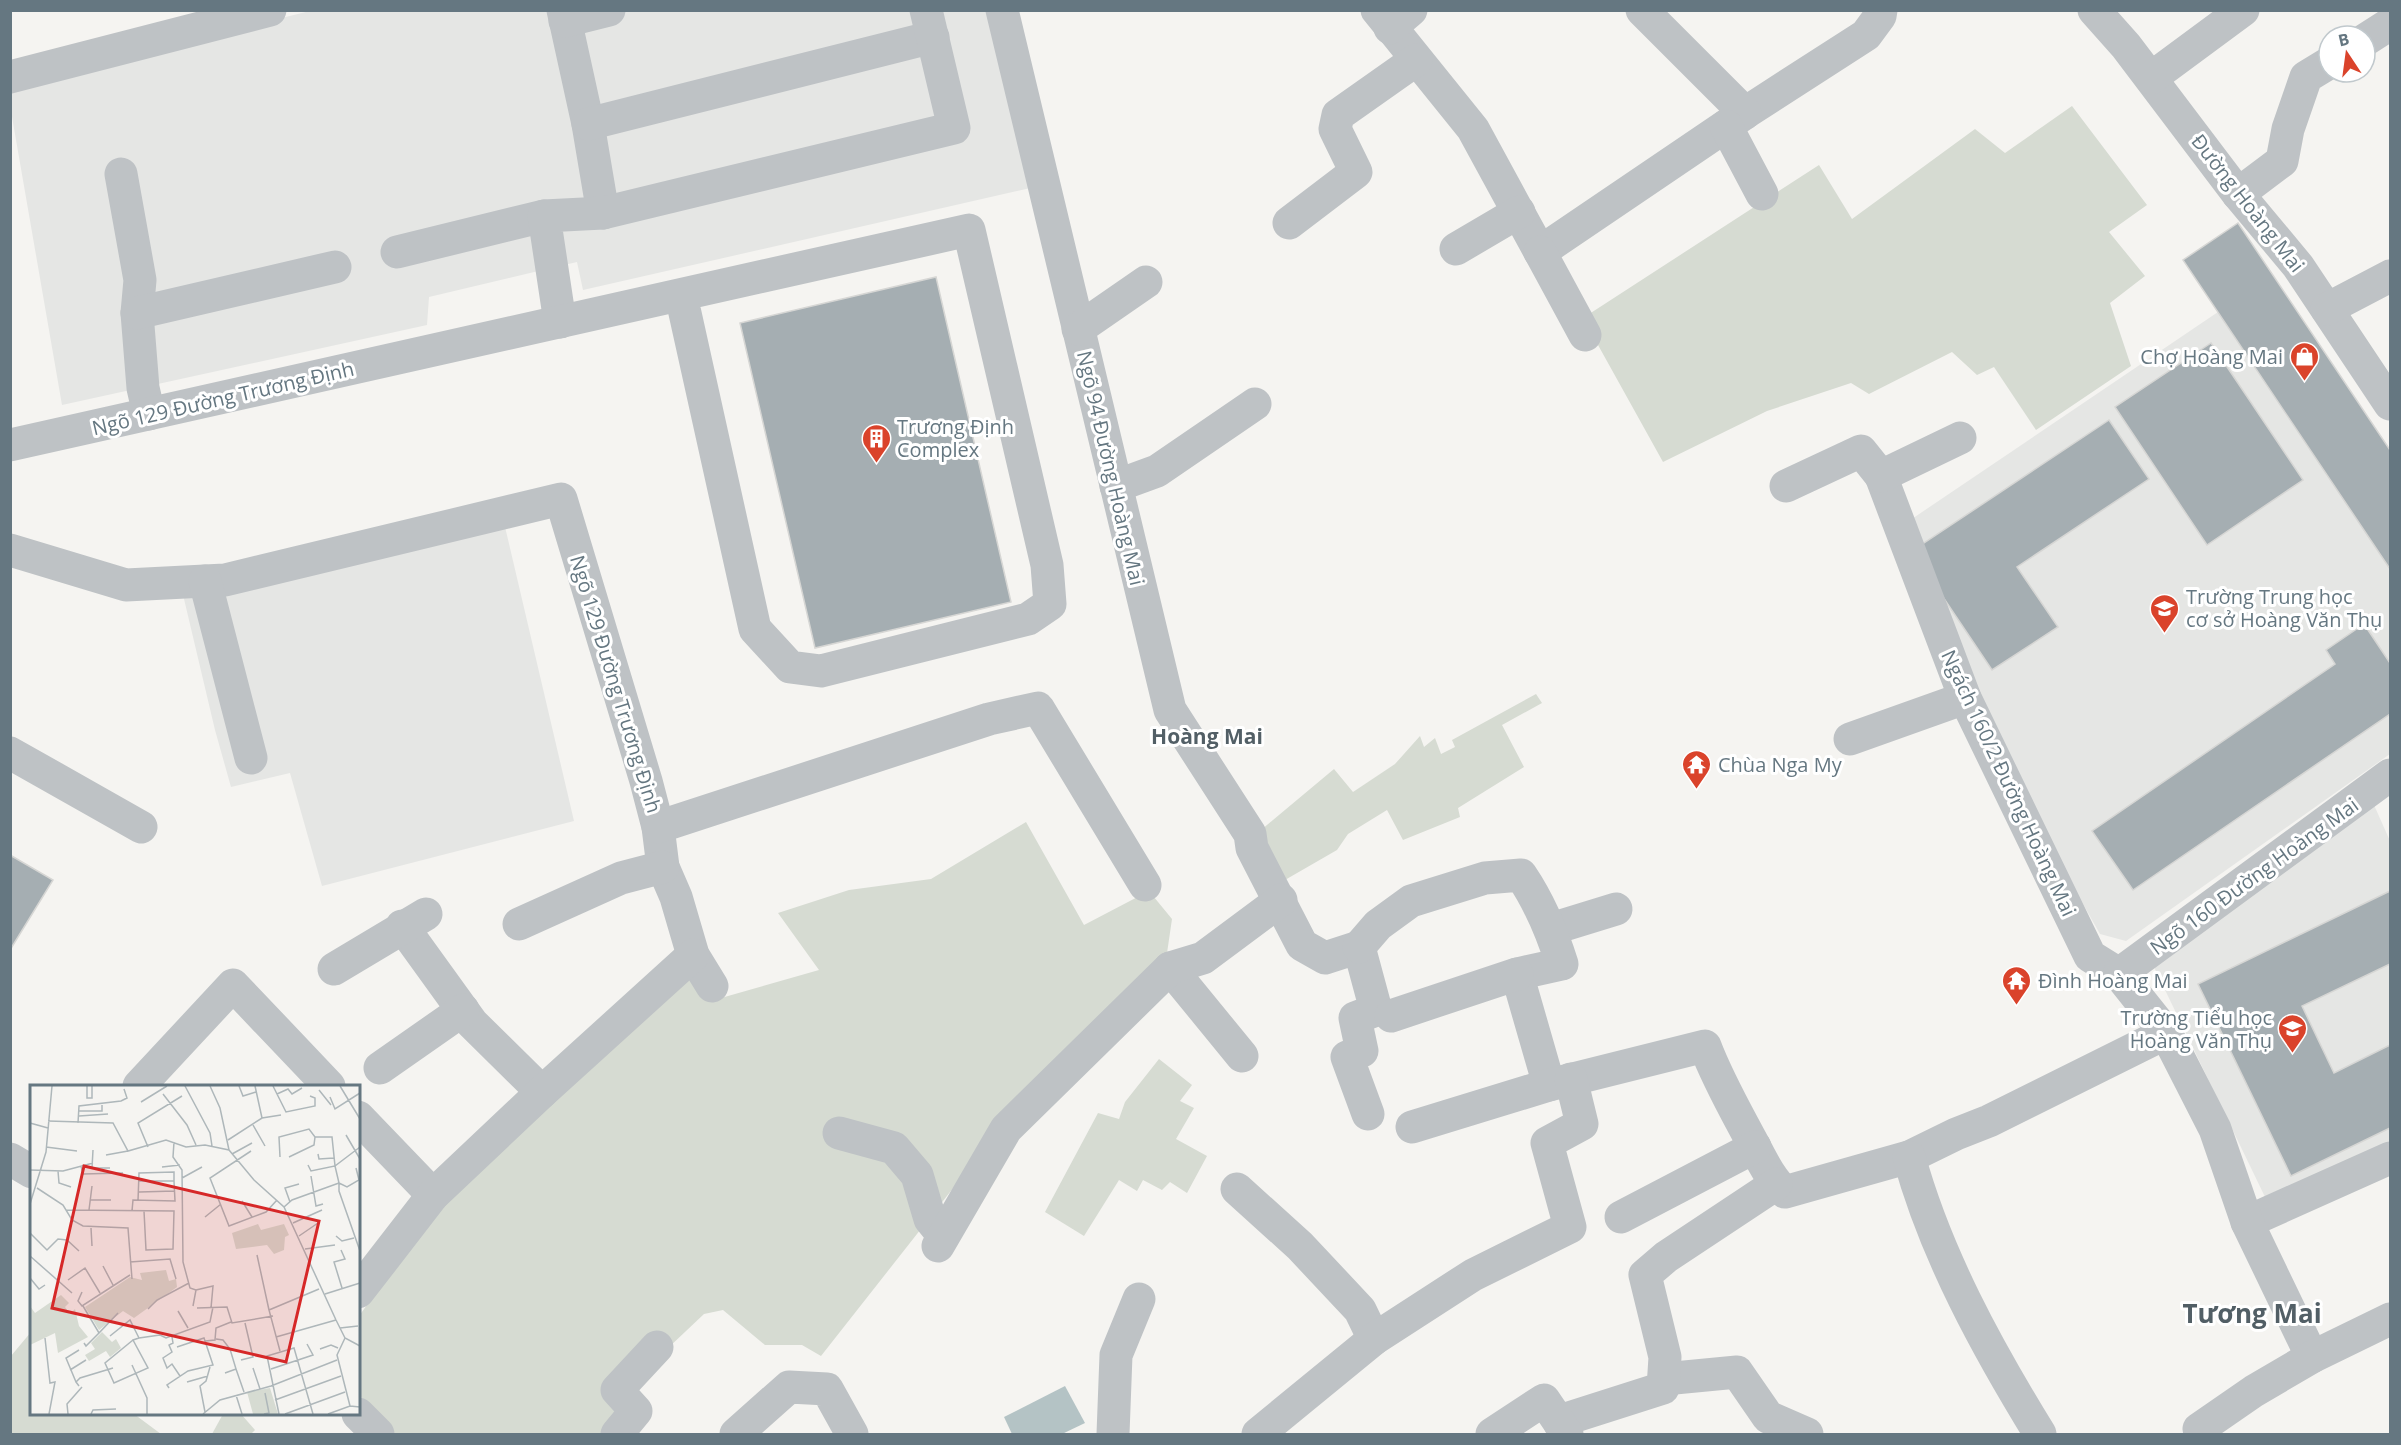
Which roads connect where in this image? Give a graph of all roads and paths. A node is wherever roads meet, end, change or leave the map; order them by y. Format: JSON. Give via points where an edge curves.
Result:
{"nodes":[{"id":1,"x":270,"y":10,"type":"edge"},
{"id":2,"x":609,"y":10,"type":"edge"},
{"id":3,"x":1002,"y":10,"type":"edge"},
{"id":4,"x":1642,"y":10,"type":"edge"},
{"id":5,"x":1881,"y":10,"type":"edge"},
{"id":6,"x":2094,"y":10,"type":"edge"},
{"id":7,"x":2243,"y":10,"type":"edge"},
{"id":8,"x":564,"y":16,"type":"edge"},
{"id":9,"x":1392,"y":16,"type":"edge"},
{"id":10,"x":930,"y":24,"type":"edge"},
{"id":11,"x":2391,"y":24,"type":"edge"},
{"id":12,"x":2377,"y":33,"type":"edge"},
{"id":13,"x":1416,"y":60,"type":"junction"},
{"id":14,"x":2317,"y":70,"type":"edge"},
{"id":15,"x":10,"y":77,"type":"edge"},
{"id":16,"x":2151,"y":78,"type":"junction"},
{"id":17,"x":1735,"y":119,"type":"junction"},
{"id":18,"x":588,"y":124,"type":"junction"},
{"id":19,"x":121,"y":174,"type":"dead end"},
{"id":20,"x":1762,"y":194,"type":"dead end"},
{"id":21,"x":2238,"y":194,"type":"junction"},
{"id":22,"x":1519,"y":212,"type":"junction"},
{"id":23,"x":603,"y":213,"type":"junction"},
{"id":24,"x":544,"y":216,"type":"junction"},
{"id":25,"x":1289,"y":223,"type":"dead end"},
{"id":26,"x":1456,"y":249,"type":"dead end"},
{"id":27,"x":397,"y":252,"type":"dead end"},
{"id":28,"x":1540,"y":252,"type":"junction"},
{"id":29,"x":335,"y":267,"type":"dead end"},
{"id":30,"x":2391,"y":276,"type":"edge"},
{"id":31,"x":1146,"y":282,"type":"dead end"},
{"id":32,"x":681,"y":295,"type":"junction"},
{"id":33,"x":2327,"y":309,"type":"junction"},
{"id":34,"x":137,"y":313,"type":"junction"},
{"id":35,"x":560,"y":322,"type":"junction"},
{"id":36,"x":1078,"y":329,"type":"junction"},
{"id":37,"x":1585,"y":335,"type":"dead end"},
{"id":38,"x":1255,"y":404,"type":"dead end"},
{"id":39,"x":2391,"y":404,"type":"edge"},
{"id":40,"x":149,"y":414,"type":"junction"},
{"id":41,"x":1960,"y":438,"type":"dead end"},
{"id":42,"x":10,"y":445,"type":"edge"},
{"id":43,"x":1881,"y":476,"type":"junction"},
{"id":44,"x":1116,"y":486,"type":"junction"},
{"id":45,"x":1786,"y":486,"type":"dead end"},
{"id":46,"x":10,"y":550,"type":"edge"},
{"id":47,"x":205,"y":581,"type":"junction"},
{"id":48,"x":1965,"y":698,"type":"junction"},
{"id":49,"x":1850,"y":739,"type":"dead end"},
{"id":50,"x":10,"y":753,"type":"edge"},
{"id":51,"x":251,"y":758,"type":"dead end"},
{"id":52,"x":2391,"y":775,"type":"edge"},
{"id":53,"x":141,"y":827,"type":"dead end"},
{"id":54,"x":658,"y":827,"type":"junction"},
{"id":55,"x":663,"y":867,"type":"junction"},
{"id":56,"x":1145,"y":885,"type":"dead end"},
{"id":57,"x":1281,"y":900,"type":"junction"},
{"id":58,"x":1616,"y":909,"type":"dead end"},
{"id":59,"x":519,"y":924,"type":"dead end"},
{"id":60,"x":1551,"y":929,"type":"junction"},
{"id":61,"x":1359,"y":947,"type":"junction"},
{"id":62,"x":693,"y":955,"type":"junction"},
{"id":63,"x":1170,"y":968,"type":"junction"},
{"id":64,"x":334,"y":969,"type":"dead end"},
{"id":65,"x":1517,"y":974,"type":"junction"},
{"id":66,"x":2119,"y":974,"type":"junction"},
{"id":67,"x":712,"y":986,"type":"dead end"},
{"id":68,"x":463,"y":1010,"type":"junction"},
{"id":69,"x":1391,"y":1016,"type":"dead end"},
{"id":70,"x":2166,"y":1033,"type":"junction"},
{"id":71,"x":1242,"y":1056,"type":"dead end"},
{"id":72,"x":380,"y":1068,"type":"dead end"},
{"id":73,"x":1560,"y":1082,"type":"junction"},
{"id":74,"x":318,"y":1083,"type":"edge"},
{"id":75,"x":140,"y":1085,"type":"edge"},
{"id":76,"x":542,"y":1092,"type":"junction"},
{"id":77,"x":1368,"y":1113,"type":"dead end"},
{"id":78,"x":360,"y":1119,"type":"edge"},
{"id":79,"x":1412,"y":1127,"type":"dead end"},
{"id":80,"x":839,"y":1133,"type":"dead end"},
{"id":81,"x":1755,"y":1147,"type":"junction"},
{"id":82,"x":1909,"y":1157,"type":"junction"},
{"id":83,"x":2391,"y":1158,"type":"edge"},
{"id":84,"x":10,"y":1159,"type":"edge"},
{"id":85,"x":30,"y":1171,"type":"edge"},
{"id":86,"x":1776,"y":1184,"type":"junction"},
{"id":87,"x":1237,"y":1189,"type":"dead end"},
{"id":88,"x":434,"y":1195,"type":"junction"},
{"id":89,"x":1621,"y":1217,"type":"dead end"},
{"id":90,"x":2247,"y":1222,"type":"junction"},
{"id":91,"x":360,"y":1289,"type":"edge"},
{"id":92,"x":1139,"y":1299,"type":"dead end"},
{"id":93,"x":2391,"y":1319,"type":"edge"},
{"id":94,"x":1374,"y":1339,"type":"junction"},
{"id":95,"x":657,"y":1347,"type":"dead end"},
{"id":96,"x":2312,"y":1357,"type":"junction"},
{"id":97,"x":1664,"y":1379,"type":"junction"},
{"id":98,"x":360,"y":1415,"type":"edge"},
{"id":99,"x":1564,"y":1429,"type":"edge"},
{"id":100,"x":2196,"y":1433,"type":"edge"},
{"id":101,"x":378,"y":1434,"type":"edge"},
{"id":102,"x":617,"y":1434,"type":"edge"},
{"id":103,"x":736,"y":1434,"type":"edge"},
{"id":104,"x":852,"y":1434,"type":"edge"},
{"id":105,"x":1113,"y":1434,"type":"edge"},
{"id":106,"x":1258,"y":1434,"type":"edge"},
{"id":107,"x":1492,"y":1434,"type":"edge"},
{"id":108,"x":1807,"y":1434,"type":"edge"},
{"id":109,"x":2040,"y":1434,"type":"edge"}],
"edges":[{"from":1,"to":15,"type":"street"},
{"from":2,"to":8,"type":"street"},
{"from":3,"to":36,"type":"street","name":"Ngõ 94 Đường Hoàng Mai"},
{"from":4,"to":17,"type":"street"},
{"from":5,"to":17,"type":"street","via":[[1866,35]]},
{"from":6,"to":16,"type":"street","name":"Đường Hoàng Mai"},
{"from":7,"to":16,"type":"street"},
{"from":8,"to":18,"type":"street"},
{"from":9,"to":13,"type":"street"},
{"from":10,"to":18,"type":"street"},
{"from":10,"to":23,"type":"street","via":[[954,128]]},
{"from":11,"to":12,"type":"street"},
{"from":13,"to":22,"type":"street","via":[[1473,129]]},
{"from":13,"to":25,"type":"street","via":[[1338,115],[1335,129],[1356,172]]},
{"from":14,"to":21,"type":"street","via":[[2306,77],[2288,129],[2282,161]]},
{"from":16,"to":21,"type":"street","name":"Đường Hoàng Mai"},
{"from":17,"to":20,"type":"street"},
{"from":17,"to":28,"type":"street"},
{"from":18,"to":23,"type":"street"},
{"from":19,"to":34,"type":"street","via":[[140,280]]},
{"from":21,"to":33,"type":"street","name":"Đường Hoàng Mai","via":[[2298,266]]},
{"from":22,"to":26,"type":"street"},
{"from":22,"to":28,"type":"street"},
{"from":23,"to":24,"type":"street"},
{"from":24,"to":27,"type":"street"},
{"from":24,"to":35,"type":"street"},
{"from":28,"to":37,"type":"street"},
{"from":29,"to":34,"type":"street"},
{"from":30,"to":33,"type":"street"},
{"from":31,"to":36,"type":"street"},
{"from":32,"to":32,"type":"street","name":"Ngõ 129 Đường Trương Định","via":[[756,628],[790,667],[821,671],[1028,619],[1050,604],[1047,565],[969,230]]},
{"from":32,"to":35,"type":"street","name":"Ngõ 129 Đường Trương Định"},
{"from":33,"to":39,"type":"street","name":"Đường Hoàng Mai"},
{"from":34,"to":40,"type":"street"},
{"from":35,"to":40,"type":"street","name":"Ngõ 129 Đường Trương Định"},
{"from":36,"to":44,"type":"street","name":"Ngõ 94 Đường Hoàng Mai"},
{"from":38,"to":44,"type":"street","via":[[1157,471]]},
{"from":40,"to":42,"type":"street","name":"Ngõ 129 Đường Trương Định"},
{"from":41,"to":43,"type":"street"},
{"from":43,"to":45,"type":"street","name":"Ngách 160/2 Đường Hoàng Mai","via":[[1862,451]]},
{"from":43,"to":48,"type":"street","name":"Ngách 160/2 Đường Hoàng Mai"},
{"from":44,"to":57,"type":"street","name":"Ngõ 94 Đường Hoàng Mai","via":[[1170,710],[1250,834],[1252,848]]},
{"from":46,"to":47,"type":"street","name":"Ngõ 129 Đường Trương Định","via":[[126,585]]},
{"from":47,"to":51,"type":"street"},
{"from":47,"to":54,"type":"street","name":"Ngõ 129 Đường Trương Định","via":[[225,580],[561,499]]},
{"from":48,"to":49,"type":"street"},
{"from":48,"to":66,"type":"street","name":"Ngách 160/2 Đường Hoàng Mai","via":[[2090,956]]},
{"from":50,"to":53,"type":"street"},
{"from":52,"to":66,"type":"street","name":"Ngõ 160 Đường Hoàng Mai"},
{"from":54,"to":55,"type":"street","name":"Ngõ 129 Đường Trương Định"},
{"from":54,"to":56,"type":"street","via":[[989,719],[1038,708]]},
{"from":55,"to":59,"type":"street","via":[[621,878]]},
{"from":55,"to":62,"type":"street","name":"Ngõ 129 Đường Trương Định"},
{"from":57,"to":61,"type":"street","via":[[1302,945],[1325,958]]},
{"from":57,"to":63,"type":"street","via":[[1203,958]]},
{"from":58,"to":60,"type":"street"},
{"from":60,"to":61,"type":"street","via":[[1521,875],[1485,878],[1411,901],[1378,925]]},
{"from":60,"to":65,"type":"street","via":[[1562,964]]},
{"from":61,"to":77,"type":"street","via":[[1376,1010],[1355,1018],[1362,1051],[1347,1057]]},
{"from":62,"to":67,"type":"street","name":"Ngõ 129 Đường Trương Định"},
{"from":62,"to":76,"type":"street"},
{"from":63,"to":71,"type":"street"},
{"from":63,"to":80,"type":"street","via":[[1006,1129],[941,1240],[930,1219],[917,1175],[894,1148]]},
{"from":64,"to":68,"type":"street","via":[[414,920]]},
{"from":65,"to":69,"type":"street"},
{"from":65,"to":73,"type":"street"},
{"from":66,"to":70,"type":"street"},
{"from":68,"to":72,"type":"street"},
{"from":68,"to":76,"type":"street"},
{"from":70,"to":82,"type":"street"},
{"from":70,"to":90,"type":"street","via":[[2215,1129]]},
{"from":73,"to":79,"type":"street"},
{"from":73,"to":81,"type":"street","via":[[1705,1046],[1714,1071]]},
{"from":73,"to":94,"type":"street","via":[[1582,1124],[1547,1143],[1570,1227],[1473,1275]]},
{"from":74,"to":75,"type":"street","via":[[233,985]]},
{"from":76,"to":88,"type":"street"},
{"from":78,"to":88,"type":"street"},
{"from":81,"to":86,"type":"street"},
{"from":81,"to":89,"type":"street"},
{"from":82,"to":86,"type":"street","via":[[1785,1192]]},
{"from":82,"to":109,"type":"street","via":[[1944,1257]]},
{"from":83,"to":90,"type":"street"},
{"from":84,"to":85,"type":"street"},
{"from":86,"to":97,"type":"street","via":[[1645,1275],[1665,1357]]},
{"from":87,"to":94,"type":"street","via":[[1300,1246],[1360,1310]]},
{"from":88,"to":91,"type":"street"},
{"from":90,"to":96,"type":"street"},
{"from":92,"to":105,"type":"street","via":[[1116,1355]]},
{"from":93,"to":96,"type":"street"},
{"from":94,"to":106,"type":"street"},
{"from":95,"to":102,"type":"street","via":[[617,1390],[636,1411]]},
{"from":96,"to":100,"type":"street","via":[[2254,1391]]},
{"from":97,"to":99,"type":"street","via":[[1663,1388],[1569,1418]]},
{"from":97,"to":108,"type":"street","via":[[1737,1372],[1768,1417]]},
{"from":98,"to":101,"type":"street"},
{"from":99,"to":107,"type":"street","via":[[1544,1400]]},
{"from":103,"to":104,"type":"street","via":[[789,1387],[826,1389]]}]}
